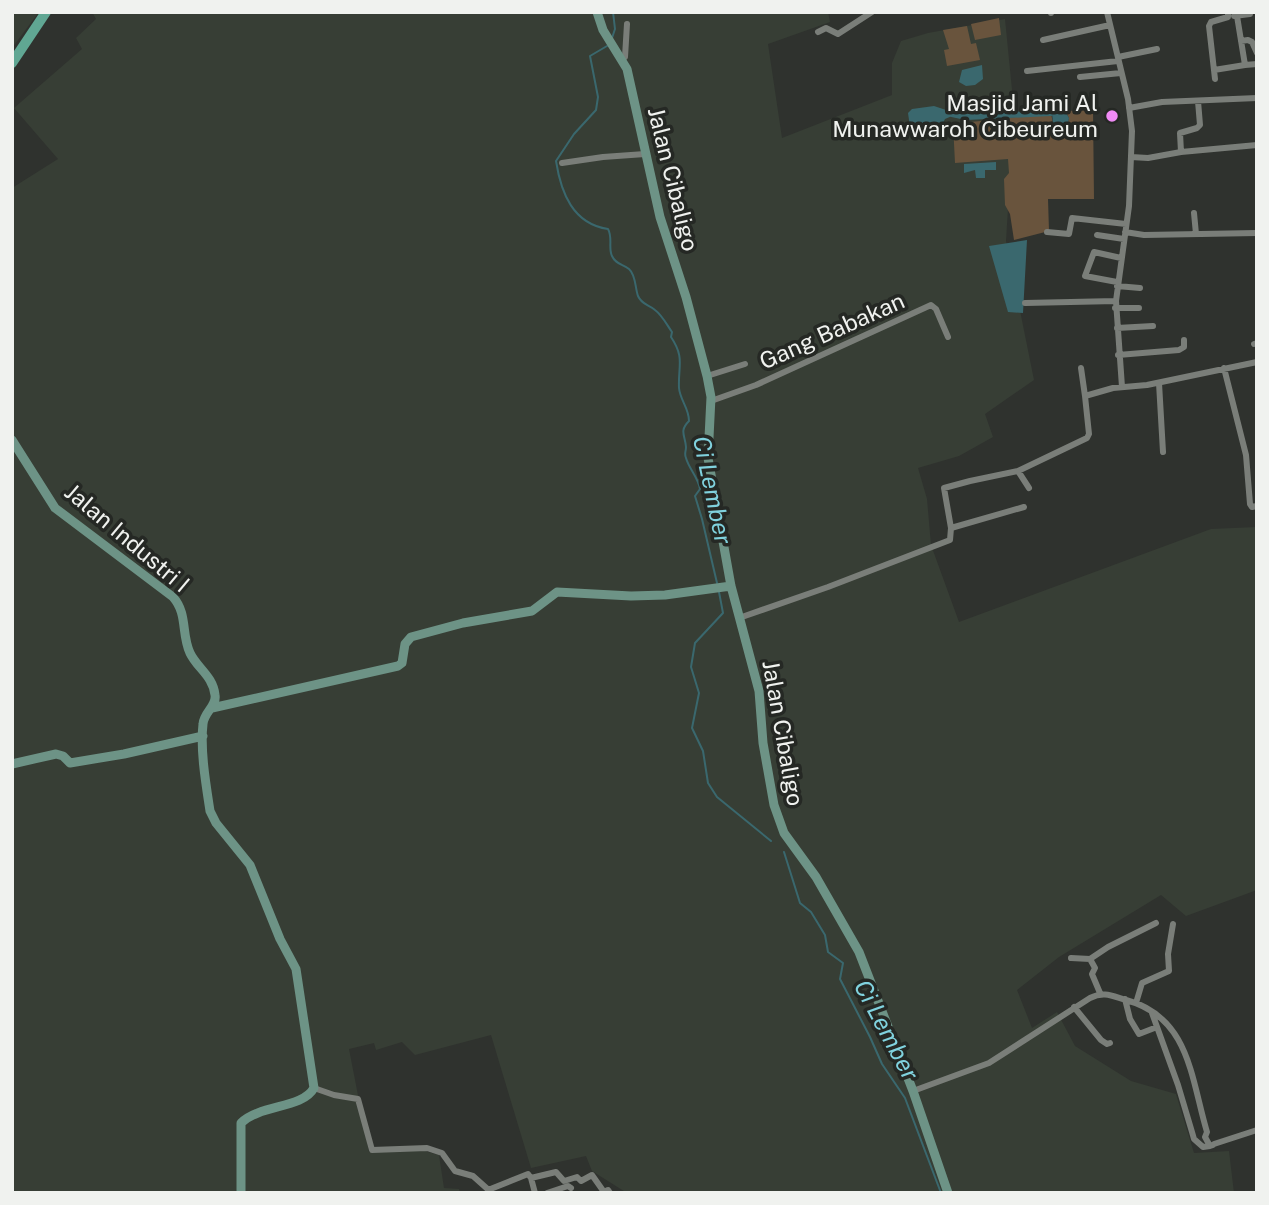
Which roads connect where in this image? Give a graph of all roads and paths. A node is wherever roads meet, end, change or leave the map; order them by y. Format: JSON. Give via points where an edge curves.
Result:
{"nodes":[{"id":1,"x":46,"y":12,"type":"edge"},
{"id":2,"x":597,"y":12,"type":"edge"},
{"id":3,"x":872,"y":12,"type":"edge"},
{"id":4,"x":1107,"y":12,"type":"edge"},
{"id":5,"x":1250,"y":14,"type":"dead end"},
{"id":6,"x":1228,"y":15,"type":"edge"},
{"id":7,"x":1237,"y":16,"type":"junction"},
{"id":8,"x":627,"y":24,"type":"dead end"},
{"id":9,"x":1110,"y":25,"type":"junction"},
{"id":10,"x":818,"y":32,"type":"dead end"},
{"id":11,"x":1043,"y":40,"type":"dead end"},
{"id":12,"x":1241,"y":41,"type":"junction"},
{"id":13,"x":1157,"y":50,"type":"dead end"},
{"id":14,"x":1257,"y":53,"type":"edge"},
{"id":15,"x":1118,"y":59,"type":"junction"},
{"id":16,"x":622,"y":60,"type":"junction"},
{"id":17,"x":12,"y":63,"type":"edge"},
{"id":18,"x":1257,"y":64,"type":"edge"},
{"id":19,"x":1245,"y":65,"type":"junction"},
{"id":20,"x":1214,"y":70,"type":"junction"},
{"id":21,"x":1027,"y":71,"type":"dead end"},
{"id":22,"x":1121,"y":73,"type":"junction"},
{"id":23,"x":1080,"y":77,"type":"dead end"},
{"id":24,"x":1215,"y":79,"type":"dead end"},
{"id":25,"x":1257,"y":98,"type":"edge"},
{"id":26,"x":1198,"y":101,"type":"junction"},
{"id":27,"x":1129,"y":108,"type":"junction"},
{"id":28,"x":1257,"y":145,"type":"edge"},
{"id":29,"x":1181,"y":152,"type":"junction"},
{"id":30,"x":645,"y":154,"type":"junction"},
{"id":31,"x":1132,"y":158,"type":"junction"},
{"id":32,"x":562,"y":163,"type":"dead end"},
{"id":33,"x":1194,"y":213,"type":"dead end"},
{"id":34,"x":1125,"y":231,"type":"junction"},
{"id":35,"x":1047,"y":232,"type":"dead end"},
{"id":36,"x":1257,"y":233,"type":"edge"},
{"id":37,"x":1196,"y":234,"type":"junction"},
{"id":38,"x":1097,"y":235,"type":"dead end"},
{"id":39,"x":1121,"y":258,"type":"junction"},
{"id":40,"x":1117,"y":284,"type":"junction"},
{"id":41,"x":1140,"y":288,"type":"dead end"},
{"id":42,"x":1025,"y":303,"type":"dead end"},
{"id":43,"x":1116,"y":305,"type":"junction"},
{"id":44,"x":1139,"y":308,"type":"dead end"},
{"id":45,"x":1153,"y":326,"type":"dead end"},
{"id":46,"x":1117,"y":328,"type":"junction"},
{"id":47,"x":948,"y":337,"type":"dead end"},
{"id":48,"x":1184,"y":340,"type":"dead end"},
{"id":49,"x":1118,"y":355,"type":"junction"},
{"id":50,"x":1257,"y":362,"type":"edge"},
{"id":51,"x":745,"y":364,"type":"dead end"},
{"id":52,"x":1081,"y":368,"type":"dead end"},
{"id":53,"x":1224,"y":368,"type":"junction"},
{"id":54,"x":707,"y":376,"type":"junction"},
{"id":55,"x":1159,"y":383,"type":"junction"},
{"id":56,"x":1122,"y":387,"type":"junction"},
{"id":57,"x":1085,"y":396,"type":"junction"},
{"id":58,"x":711,"y":401,"type":"junction"},
{"id":59,"x":12,"y":440,"type":"edge"},
{"id":60,"x":1163,"y":452,"type":"dead end"},
{"id":61,"x":1018,"y":471,"type":"junction"},
{"id":62,"x":1028,"y":488,"type":"dead end"},
{"id":63,"x":1257,"y":506,"type":"edge"},
{"id":64,"x":1024,"y":507,"type":"dead end"},
{"id":65,"x":951,"y":528,"type":"junction"},
{"id":66,"x":731,"y":586,"type":"junction"},
{"id":67,"x":739,"y":618,"type":"junction"},
{"id":68,"x":212,"y":708,"type":"junction"},
{"id":69,"x":203,"y":736,"type":"junction"},
{"id":70,"x":12,"y":764,"type":"edge"},
{"id":71,"x":1156,"y":923,"type":"dead end"},
{"id":72,"x":1173,"y":924,"type":"dead end"},
{"id":73,"x":1071,"y":958,"type":"dead end"},
{"id":74,"x":1090,"y":959,"type":"junction"},
{"id":75,"x":1100,"y":993,"type":"junction"},
{"id":76,"x":1125,"y":999,"type":"junction"},
{"id":77,"x":1136,"y":1003,"type":"junction"},
{"id":78,"x":1074,"y":1007,"type":"junction"},
{"id":79,"x":1151,"y":1012,"type":"junction"},
{"id":80,"x":1168,"y":1024,"type":"junction"},
{"id":81,"x":1158,"y":1029,"type":"junction"},
{"id":82,"x":1110,"y":1043,"type":"dead end"},
{"id":83,"x":314,"y":1088,"type":"junction"},
{"id":84,"x":913,"y":1091,"type":"junction"},
{"id":85,"x":1257,"y":1130,"type":"edge"},
{"id":86,"x":1213,"y":1145,"type":"junction"},
{"id":87,"x":531,"y":1178,"type":"junction"},
{"id":88,"x":571,"y":1188,"type":"dead end"},
{"id":89,"x":560,"y":1190,"type":"edge"},
{"id":90,"x":490,"y":1191,"type":"edge"},
{"id":91,"x":241,"y":1193,"type":"edge"},
{"id":92,"x":535,"y":1193,"type":"edge"},
{"id":93,"x":547,"y":1193,"type":"edge"},
{"id":94,"x":610,"y":1193,"type":"edge"},
{"id":95,"x":948,"y":1193,"type":"edge"}],
"edges":[{"from":1,"to":17,"type":"main road"},
{"from":2,"to":16,"type":"main road","name":"Jalan Cibaligo"},
{"from":3,"to":10,"type":"street","via":[[838,34],[826,28]]},
{"from":4,"to":9,"type":"street"},
{"from":5,"to":7,"type":"street"},
{"from":6,"to":7,"type":"street"},
{"from":6,"to":20,"type":"street","via":[[1209,26]]},
{"from":7,"to":12,"type":"street"},
{"from":8,"to":16,"type":"street"},
{"from":9,"to":11,"type":"street"},
{"from":9,"to":15,"type":"street"},
{"from":12,"to":14,"type":"street","via":[[1252,42]]},
{"from":12,"to":19,"type":"street"},
{"from":13,"to":15,"type":"street"},
{"from":15,"to":21,"type":"street"},
{"from":15,"to":22,"type":"street"},
{"from":16,"to":30,"type":"main road","name":"Jalan Cibaligo"},
{"from":18,"to":19,"type":"street"},
{"from":19,"to":20,"type":"street"},
{"from":20,"to":24,"type":"street"},
{"from":22,"to":23,"type":"street"},
{"from":22,"to":27,"type":"street"},
{"from":25,"to":26,"type":"street"},
{"from":26,"to":27,"type":"street"},
{"from":26,"to":29,"type":"street","via":[[1200,125],[1180,133]]},
{"from":27,"to":31,"type":"street"},
{"from":28,"to":29,"type":"street"},
{"from":29,"to":31,"type":"street"},
{"from":30,"to":32,"type":"street"},
{"from":30,"to":54,"type":"main road","name":"Jalan Cibaligo"},
{"from":31,"to":34,"type":"street"},
{"from":33,"to":37,"type":"street"},
{"from":34,"to":35,"type":"street","via":[[1072,218],[1069,234]]},
{"from":34,"to":37,"type":"street"},
{"from":34,"to":38,"type":"street"},
{"from":34,"to":39,"type":"street"},
{"from":36,"to":37,"type":"street"},
{"from":39,"to":40,"type":"street"},
{"from":39,"to":40,"type":"street","via":[[1094,252],[1085,276]]},
{"from":40,"to":41,"type":"street"},
{"from":40,"to":43,"type":"street"},
{"from":42,"to":43,"type":"street"},
{"from":43,"to":44,"type":"street"},
{"from":43,"to":46,"type":"street"},
{"from":45,"to":46,"type":"street"},
{"from":46,"to":49,"type":"street"},
{"from":47,"to":58,"type":"street","name":"Gang Babakan","via":[[931,305]]},
{"from":48,"to":49,"type":"street","via":[[1179,350]]},
{"from":49,"to":56,"type":"street"},
{"from":50,"to":53,"type":"street"},
{"from":51,"to":54,"type":"street"},
{"from":52,"to":57,"type":"street"},
{"from":53,"to":55,"type":"street"},
{"from":53,"to":63,"type":"street","via":[[1247,455],[1250,503]]},
{"from":54,"to":58,"type":"main road","name":"Jalan Cibaligo"},
{"from":55,"to":56,"type":"street"},
{"from":55,"to":60,"type":"street"},
{"from":56,"to":57,"type":"street"},
{"from":57,"to":61,"type":"street","via":[[1087,438]]},
{"from":58,"to":66,"type":"main road","name":"Jalan Cibaligo","via":[[708,458]]},
{"from":59,"to":68,"type":"main road","name":"Jalan Industri I","via":[[55,508],[182,607],[189,651],[215,693]]},
{"from":61,"to":62,"type":"street"},
{"from":61,"to":65,"type":"street","via":[[944,488]]},
{"from":64,"to":65,"type":"street"},
{"from":65,"to":67,"type":"street","via":[[950,540],[927,550]]},
{"from":66,"to":67,"type":"main road","name":"Jalan Cibaligo"},
{"from":66,"to":68,"type":"main road","via":[[665,595],[557,592],[532,611],[411,637],[398,666]]},
{"from":67,"to":84,"type":"main road","name":"Jalan Cibaligo","via":[[759,691],[763,743],[779,819],[859,953]]},
{"from":68,"to":69,"type":"main road","via":[[203,721]]},
{"from":69,"to":70,"type":"main road","via":[[70,763],[56,754]]},
{"from":69,"to":83,"type":"main road","via":[[210,811],[250,865],[296,970]]},
{"from":71,"to":74,"type":"street"},
{"from":72,"to":77,"type":"street","via":[[1169,971],[1142,984]]},
{"from":73,"to":74,"type":"street"},
{"from":74,"to":75,"type":"street"},
{"from":75,"to":76,"type":"street"},
{"from":75,"to":78,"type":"street"},
{"from":76,"to":77,"type":"street"},
{"from":76,"to":81,"type":"street","via":[[1139,1034]]},
{"from":77,"to":79,"type":"street"},
{"from":78,"to":82,"type":"street","via":[[1101,1040]]},
{"from":78,"to":84,"type":"street","via":[[989,1063]]},
{"from":79,"to":80,"type":"street"},
{"from":79,"to":81,"type":"street"},
{"from":80,"to":81,"type":"street"},
{"from":80,"to":86,"type":"street","via":[[1179,1038],[1205,1137]]},
{"from":81,"to":86,"type":"street","via":[[1194,1139],[1203,1147]]},
{"from":83,"to":90,"type":"street","via":[[358,1099],[372,1150],[427,1148],[442,1153],[461,1173],[473,1176]]},
{"from":83,"to":91,"type":"main road","via":[[300,1100],[253,1114],[241,1123]]},
{"from":84,"to":95,"type":"main road","name":"Jalan Cibaligo"},
{"from":85,"to":86,"type":"street"},
{"from":87,"to":90,"type":"street","via":[[528,1174]]},
{"from":87,"to":92,"type":"street"},
{"from":87,"to":94,"type":"street","via":[[556,1172],[563,1180],[577,1177],[581,1181],[591,1175]]},
{"from":88,"to":89,"type":"street"},
{"from":89,"to":93,"type":"street"}]}
